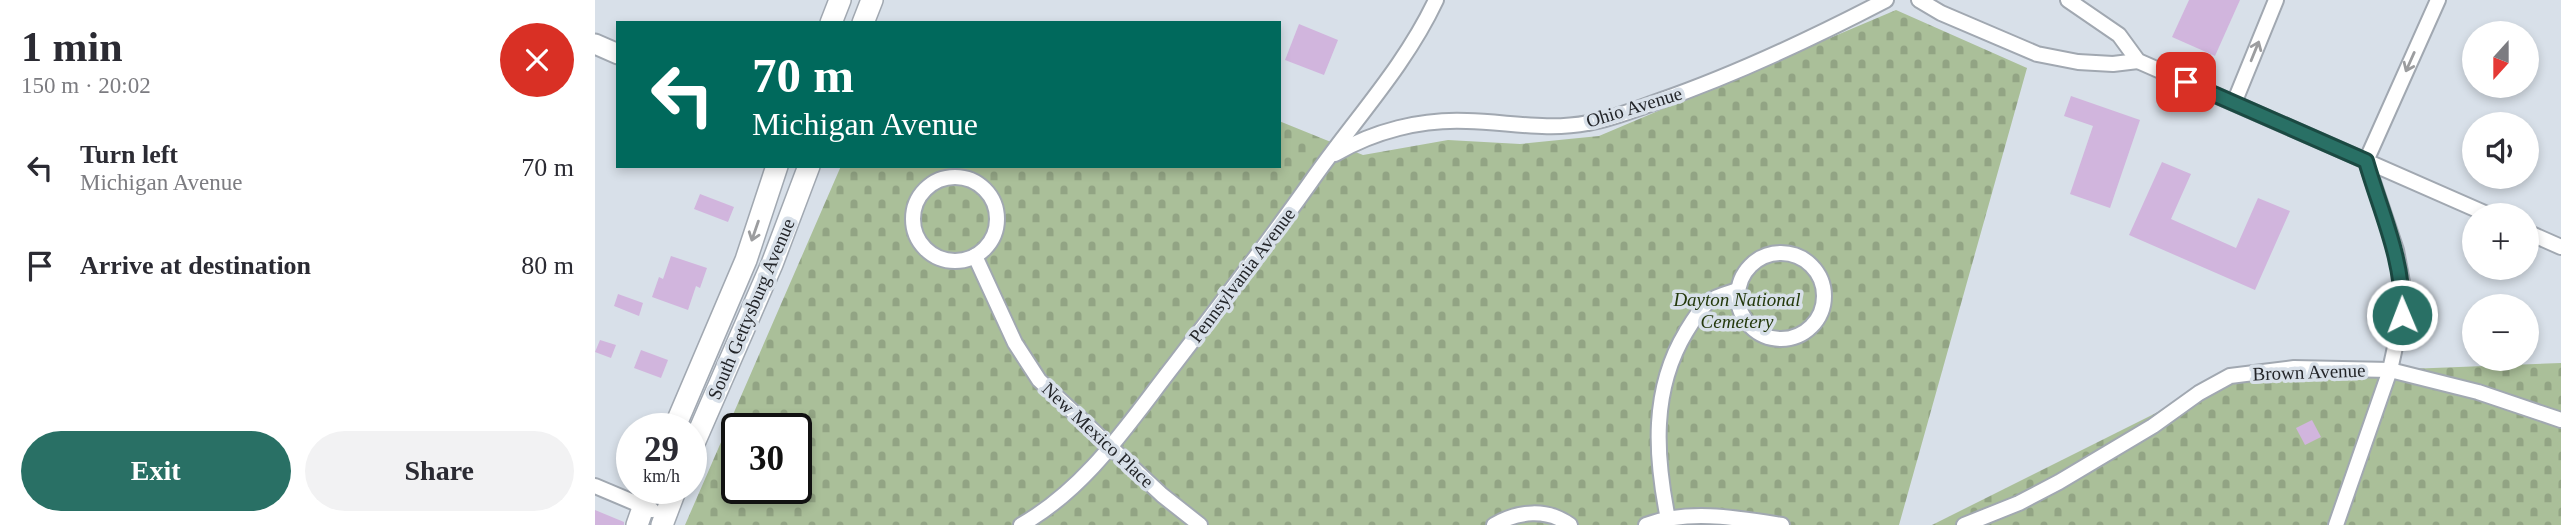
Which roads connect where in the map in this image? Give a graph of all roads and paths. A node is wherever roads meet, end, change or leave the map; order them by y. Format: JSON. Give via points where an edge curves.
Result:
{"nodes":[{"id":1,"x":840,"y":0,"type":"edge"},
{"id":2,"x":872,"y":0,"type":"edge"},
{"id":3,"x":1436,"y":0,"type":"edge"},
{"id":4,"x":1887,"y":0,"type":"edge"},
{"id":5,"x":1919,"y":0,"type":"edge"},
{"id":6,"x":2068,"y":0,"type":"edge"},
{"id":7,"x":2276,"y":0,"type":"edge"},
{"id":8,"x":2438,"y":0,"type":"edge"},
{"id":9,"x":832,"y":21,"type":"edge"},
{"id":10,"x":864,"y":21,"type":"edge"},
{"id":11,"x":595,"y":44,"type":"edge"},
{"id":12,"x":616,"y":53,"type":"edge"},
{"id":13,"x":2138,"y":61,"type":"junction"},
{"id":14,"x":2234,"y":103,"type":"junction"},
{"id":15,"x":1328,"y":159,"type":"junction"},
{"id":16,"x":2366,"y":161,"type":"junction"},
{"id":17,"x":777,"y":168,"type":"edge"},
{"id":18,"x":808,"y":168,"type":"edge"},
{"id":19,"x":2462,"y":203,"type":"edge"},
{"id":20,"x":2539,"y":237,"type":"edge"},
{"id":21,"x":2561,"y":247,"type":"edge"},
{"id":22,"x":975,"y":257,"type":"junction"},
{"id":23,"x":1738,"y":290,"type":"junction"},
{"id":24,"x":2390,"y":370,"type":"junction"},
{"id":25,"x":681,"y":413,"type":"edge"},
{"id":26,"x":707,"y":414,"type":"edge"},
{"id":27,"x":2561,"y":420,"type":"edge"},
{"id":28,"x":1111,"y":447,"type":"junction"},
{"id":29,"x":595,"y":486,"type":"edge"},
{"id":30,"x":643,"y":506,"type":"edge"},
{"id":31,"x":1668,"y":519,"type":"junction"},
{"id":32,"x":664,"y":520,"type":"edge"},
{"id":33,"x":1021,"y":525,"type":"edge"},
{"id":34,"x":1200,"y":525,"type":"edge"},
{"id":35,"x":1494,"y":525,"type":"edge"},
{"id":36,"x":1570,"y":525,"type":"edge"},
{"id":37,"x":1646,"y":525,"type":"edge"},
{"id":38,"x":1782,"y":525,"type":"edge"},
{"id":39,"x":1964,"y":525,"type":"edge"},
{"id":40,"x":2336,"y":525,"type":"edge"}],
"edges":[{"from":1,"to":9,"type":"main road"},
{"from":2,"to":10,"type":"main road"},
{"from":3,"to":15,"type":"street","name":"Pennsylvania Avenue","via":[[1402,62]]},
{"from":4,"to":15,"type":"street","name":"Ohio Avenue","via":[[1714,80],[1603,120],[1551,127],[1431,122],[1365,138]]},
{"from":5,"to":13,"type":"street","via":[[2037,54],[2078,62]]},
{"from":6,"to":13,"type":"street","via":[[2119,35]]},
{"from":14,"to":7,"type":"street","one_way":true},
{"from":8,"to":16,"type":"street","one_way":true},
{"from":11,"to":12,"type":"street"},
{"from":13,"to":14,"type":"street"},
{"from":14,"to":16,"type":"street"},
{"from":15,"to":28,"type":"street","name":"Pennsylvania Avenue"},
{"from":16,"to":19,"type":"street"},
{"from":16,"to":24,"type":"street","via":[[2402,282],[2400,328]]},
{"from":17,"to":25,"type":"main road","name":"South Gettysburg Avenue","one_way":true,"via":[[745,260]]},
{"from":18,"to":26,"type":"main road","name":"South Gettysburg Avenue","via":[[768,275]]},
{"from":20,"to":21,"type":"street"},
{"from":22,"to":22,"type":"street","via":[[949,260],[936,256],[918,238],[914,212],[927,189],[939,181],[967,179],[993,201],[994,236]]},
{"from":22,"to":28,"type":"street","name":"New Mexico Place","via":[[1015,343],[1039,380]]},
{"from":23,"to":23,"type":"street","via":[[1749,266],[1759,258],[1785,253],[1814,267],[1825,300],[1818,320],[1802,334],[1771,338],[1745,320]]},
{"from":23,"to":31,"type":"street","via":[[1710,300],[1682,338],[1669,369],[1658,421]]},
{"from":24,"to":27,"type":"street","name":"Brown Avenue","via":[[2478,392]]},
{"from":24,"to":39,"type":"street","name":"Brown Avenue","via":[[2294,368],[2230,376],[2059,482]]},
{"from":24,"to":40,"type":"street"},
{"from":28,"to":33,"type":"street","name":"Pennsylvania Avenue","via":[[1075,487]]},
{"from":28,"to":34,"type":"street","name":"New Mexico Place"},
{"from":29,"to":30,"type":"street"},
{"from":30,"to":32,"type":"street"},
{"from":31,"to":37,"type":"street"},
{"from":31,"to":38,"type":"street","via":[[1693,516]]},
{"from":35,"to":36,"type":"street","via":[[1538,513]]}]}
